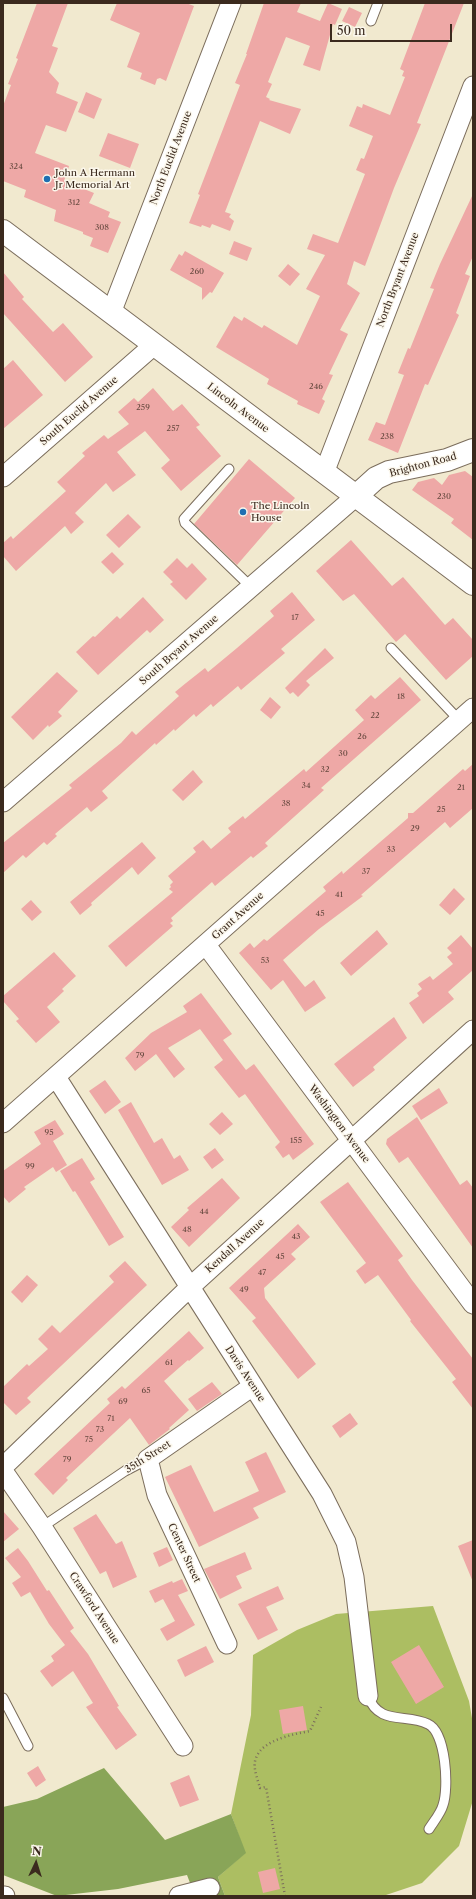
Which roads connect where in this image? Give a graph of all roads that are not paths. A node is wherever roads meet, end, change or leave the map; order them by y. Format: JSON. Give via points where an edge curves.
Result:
{"nodes":[{"id":1,"x":231,"y":3,"type":"edge"},
{"id":2,"x":378,"y":3,"type":"edge"},
{"id":3,"x":371,"y":21,"type":"dead end"},
{"id":4,"x":473,"y":86,"type":"edge"},
{"id":5,"x":3,"y":231,"type":"edge"},
{"id":6,"x":111,"y":313,"type":"junction"},
{"id":7,"x":154,"y":345,"type":"junction"},
{"id":8,"x":473,"y":450,"type":"edge"},
{"id":9,"x":229,"y":469,"type":"dead end"},
{"id":10,"x":324,"y":473,"type":"junction"},
{"id":11,"x":3,"y":477,"type":"edge"},
{"id":12,"x":355,"y":497,"type":"junction"},
{"id":13,"x":473,"y":584,"type":"edge"},
{"id":14,"x":251,"y":587,"type":"junction"},
{"id":15,"x":391,"y":648,"type":"dead end"},
{"id":16,"x":466,"y":714,"type":"edge"},
{"id":17,"x":3,"y":802,"type":"edge"},
{"id":18,"x":206,"y":944,"type":"junction"},
{"id":19,"x":473,"y":1030,"type":"edge"},
{"id":20,"x":56,"y":1077,"type":"junction"},
{"id":21,"x":3,"y":1123,"type":"edge"},
{"id":22,"x":351,"y":1140,"type":"junction"},
{"id":23,"x":189,"y":1288,"type":"junction"},
{"id":24,"x":473,"y":1304,"type":"edge"},
{"id":25,"x":253,"y":1386,"type":"junction"},
{"id":26,"x":148,"y":1459,"type":"junction"},
{"id":27,"x":3,"y":1467,"type":"edge"},
{"id":28,"x":3,"y":1471,"type":"edge"},
{"id":29,"x":42,"y":1527,"type":"junction"},
{"id":30,"x":227,"y":1644,"type":"dead end"},
{"id":31,"x":368,"y":1696,"type":"joint"},
{"id":32,"x":3,"y":1698,"type":"edge"},
{"id":33,"x":28,"y":1746,"type":"dead end"},
{"id":34,"x":183,"y":1746,"type":"dead end"},
{"id":35,"x":429,"y":1829,"type":"dead end"},
{"id":36,"x":210,"y":1888,"type":"dead end"},
{"id":37,"x":179,"y":1896,"type":"edge"}],
"edges":[{"from":1,"to":6,"type":"street","name":"North Euclid Avenue"},
{"from":2,"to":3,"type":"lane"},
{"from":4,"to":10,"type":"street","name":"North Bryant Avenue"},
{"from":5,"to":6,"type":"street","name":"Lincoln Avenue"},
{"from":6,"to":7,"type":"street","name":"Lincoln Avenue"},
{"from":7,"to":10,"type":"street","name":"Lincoln Avenue"},
{"from":7,"to":11,"type":"street","name":"South Euclid Avenue"},
{"from":8,"to":12,"type":"street","name":"Brighton Road","via":[[447,460],[389,472],[376,478]]},
{"from":9,"to":14,"type":"lane","via":[[184,520]]},
{"from":10,"to":12,"type":"street","name":"Lincoln Avenue"},
{"from":12,"to":13,"type":"street","name":"Lincoln Avenue"},
{"from":12,"to":14,"type":"street","name":"South Bryant Avenue"},
{"from":14,"to":17,"type":"street","name":"South Bryant Avenue"},
{"from":15,"to":16,"type":"lane"},
{"from":16,"to":18,"type":"street","name":"Grant Avenue"},
{"from":18,"to":20,"type":"street","name":"Grant Avenue"},
{"from":18,"to":22,"type":"street","name":"Washington Avenue"},
{"from":19,"to":22,"type":"street","name":"Kendall Avenue"},
{"from":20,"to":21,"type":"street","name":"Grant Avenue"},
{"from":20,"to":23,"type":"street","name":"Davis Avenue"},
{"from":22,"to":23,"type":"street","name":"Kendall Avenue"},
{"from":22,"to":24,"type":"street","name":"Washington Avenue"},
{"from":23,"to":25,"type":"street","name":"Davis Avenue"},
{"from":23,"to":27,"type":"street","name":"Kendall Avenue"},
{"from":25,"to":26,"type":"street","name":"35th Street"},
{"from":25,"to":31,"type":"street","name":"Davis Avenue","via":[[322,1494],[346,1542],[354,1577]]},
{"from":26,"to":29,"type":"lane","name":"35th Street","via":[[125,1471]]},
{"from":26,"to":30,"type":"street","name":"Center Street","via":[[157,1495]]},
{"from":28,"to":29,"type":"street","name":"Crawford Avenue"},
{"from":29,"to":34,"type":"street","name":"Crawford Avenue"},
{"from":31,"to":35,"type":"lane","via":[[378,1711],[398,1719],[418,1720],[430,1724],[437,1733],[445,1760],[447,1786],[443,1806]]},
{"from":32,"to":33,"type":"lane"},
{"from":36,"to":37,"type":"street"}]}
